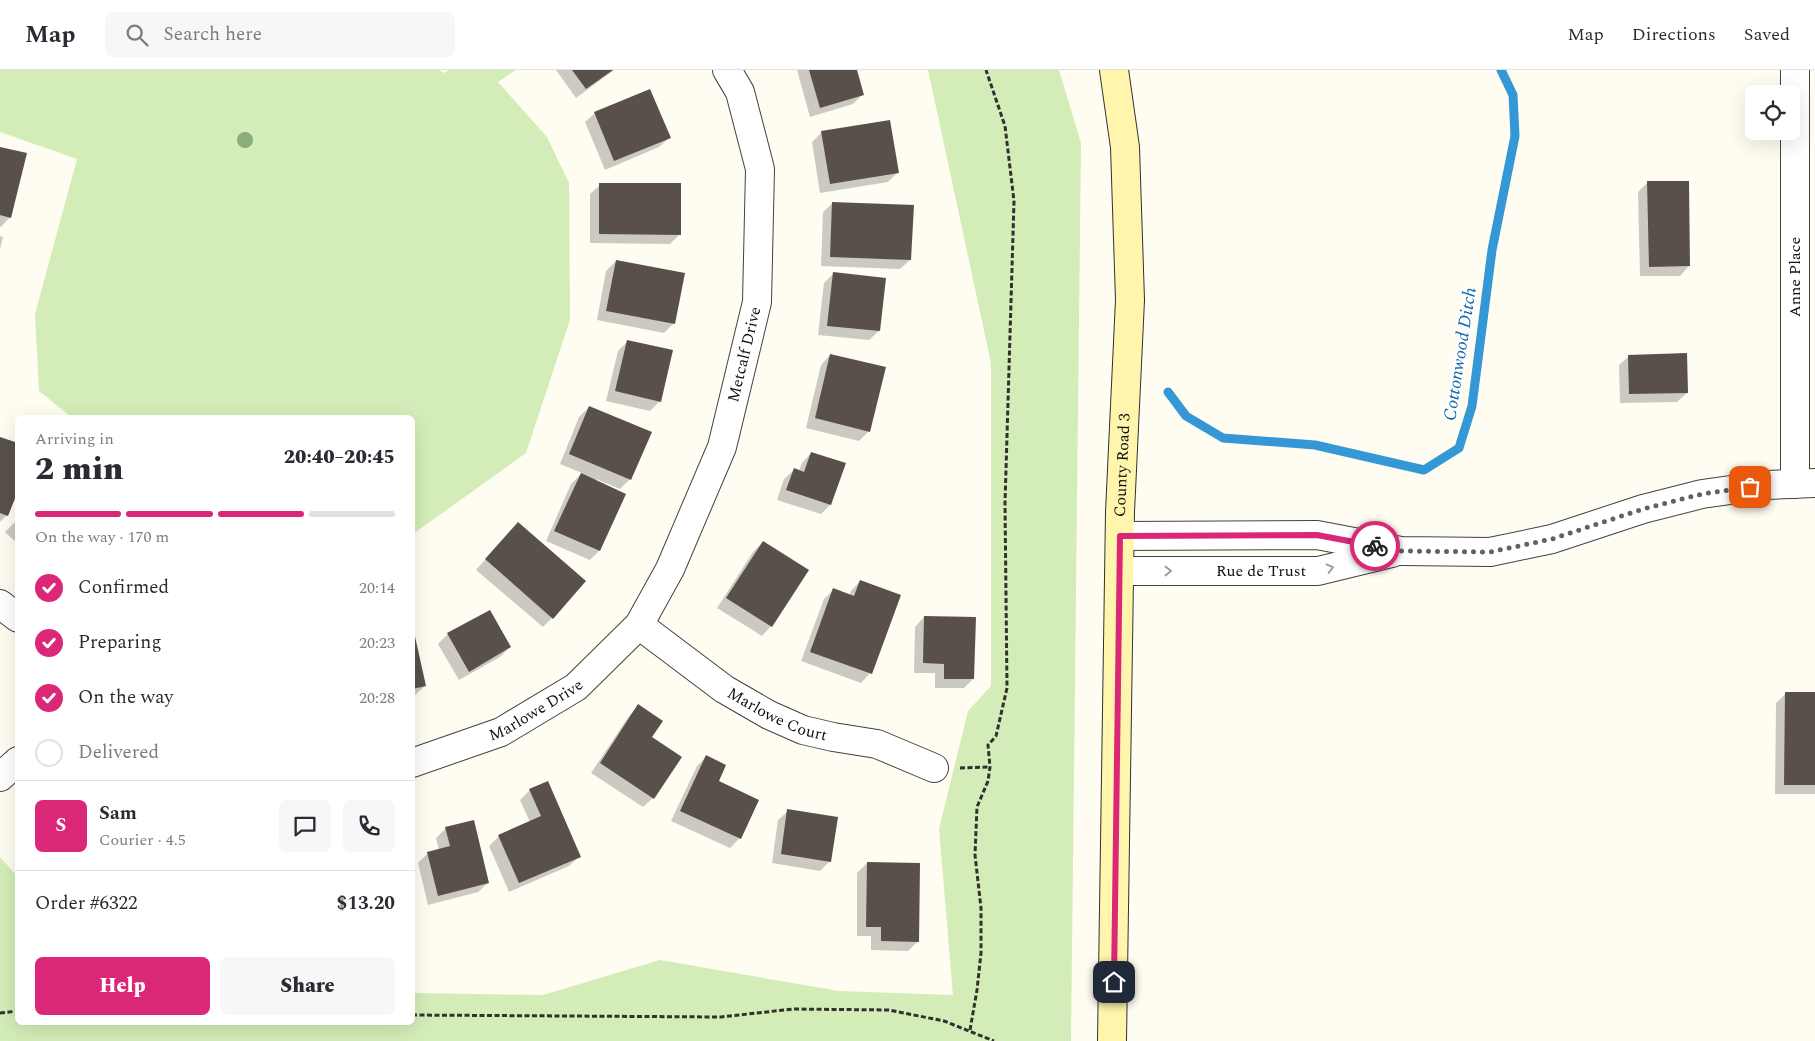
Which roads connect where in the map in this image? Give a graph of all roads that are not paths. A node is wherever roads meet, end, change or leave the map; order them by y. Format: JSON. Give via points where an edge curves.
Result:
{"nodes":[{"id":1,"x":727,"y":70,"type":"edge"},
{"id":2,"x":1114,"y":70,"type":"edge"},
{"id":3,"x":1795,"y":70,"type":"edge"},
{"id":4,"x":1805,"y":484,"type":"edge"},
{"id":5,"x":1120,"y":536,"type":"junction"},
{"id":6,"x":1400,"y":551,"type":"junction"},
{"id":7,"x":1120,"y":570,"type":"junction"},
{"id":8,"x":0,"y":604,"type":"edge"},
{"id":9,"x":15,"y":616,"type":"edge"},
{"id":10,"x":639,"y":625,"type":"junction"},
{"id":11,"x":415,"y":762,"type":"edge"},
{"id":12,"x":15,"y":764,"type":"edge"},
{"id":13,"x":934,"y":768,"type":"dead end"},
{"id":14,"x":0,"y":777,"type":"edge"},
{"id":15,"x":1112,"y":1041,"type":"edge"}],
"edges":[{"from":1,"to":10,"type":"street","name":"Metcalf Drive","via":[[740,92],[760,169],[757,302],[722,447],[670,569]]},
{"from":2,"to":5,"type":"street","name":"County Road 3","via":[[1125,146],[1130,300]]},
{"from":3,"to":4,"type":"street","name":"Anne Place"},
{"from":4,"to":6,"type":"street","name":"Rue de Trust","via":[[1766,485],[1702,494],[1643,509],[1552,539],[1490,552]]},
{"from":5,"to":6,"type":"street","name":"Rue de Trust","via":[[1317,535]]},
{"from":5,"to":7,"type":"street","name":"County Road 3"},
{"from":7,"to":6,"type":"street","name":"Rue de Trust","one_way":true,"via":[[1318,571]]},
{"from":7,"to":15,"type":"street","name":"County Road 3"},
{"from":8,"to":9,"type":"street"},
{"from":10,"to":11,"type":"street","name":"Marlowe Drive","via":[[576,687],[501,732]]},
{"from":10,"to":13,"type":"street","name":"Marlowe Court","via":[[724,689],[769,715],[803,730],[877,744]]},
{"from":12,"to":14,"type":"street"}]}
